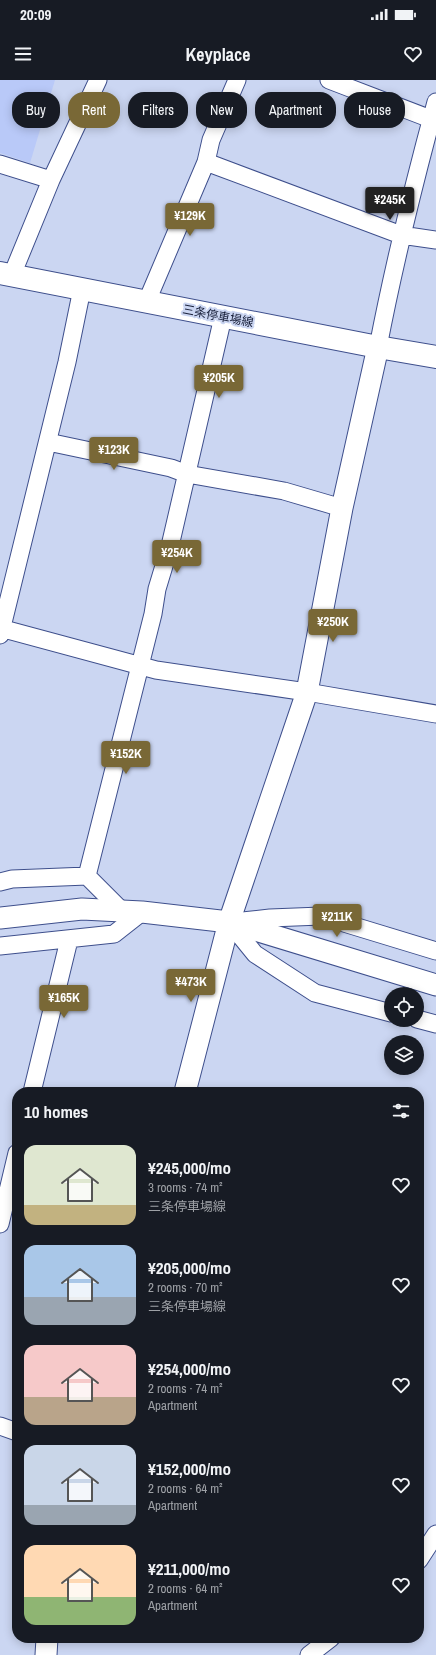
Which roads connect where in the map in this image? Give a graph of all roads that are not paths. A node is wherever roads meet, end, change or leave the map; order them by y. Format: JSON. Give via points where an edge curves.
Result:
{"nodes":[{"id":1,"x":98,"y":80,"type":"edge"},
{"id":2,"x":236,"y":80,"type":"edge"},
{"id":3,"x":329,"y":80,"type":"edge"},
{"id":4,"x":436,"y":102,"type":"edge"},
{"id":5,"x":434,"y":120,"type":"edge"},
{"id":6,"x":206,"y":162,"type":"junction"},
{"id":7,"x":0,"y":164,"type":"edge"},
{"id":8,"x":51,"y":180,"type":"junction"},
{"id":9,"x":401,"y":235,"type":"junction"},
{"id":10,"x":436,"y":240,"type":"edge"},
{"id":11,"x":6,"y":274,"type":"edge"},
{"id":12,"x":82,"y":289,"type":"junction"},
{"id":13,"x":147,"y":301,"type":"junction"},
{"id":14,"x":223,"y":317,"type":"junction"},
{"id":15,"x":378,"y":347,"type":"junction"},
{"id":16,"x":436,"y":357,"type":"edge"},
{"id":17,"x":48,"y":442,"type":"junction"},
{"id":18,"x":187,"y":474,"type":"junction"},
{"id":19,"x":342,"y":508,"type":"junction"},
{"id":20,"x":1,"y":630,"type":"edge"},
{"id":21,"x":139,"y":667,"type":"junction"},
{"id":22,"x":308,"y":692,"type":"junction"},
{"id":23,"x":436,"y":714,"type":"edge"},
{"id":24,"x":87,"y":876,"type":"junction"},
{"id":25,"x":0,"y":882,"type":"edge"},
{"id":26,"x":132,"y":912,"type":"junction"},
{"id":27,"x":0,"y":918,"type":"edge"},
{"id":28,"x":229,"y":922,"type":"junction"},
{"id":29,"x":69,"y":940,"type":"junction"},
{"id":30,"x":0,"y":946,"type":"edge"},
{"id":31,"x":436,"y":952,"type":"edge"},
{"id":32,"x":436,"y":985,"type":"edge"},
{"id":33,"x":384,"y":1011,"type":"edge"},
{"id":34,"x":424,"y":1021,"type":"edge"},
{"id":35,"x":436,"y":1024,"type":"edge"},
{"id":36,"x":33,"y":1087,"type":"edge"},
{"id":37,"x":186,"y":1087,"type":"edge"},
{"id":38,"x":12,"y":1174,"type":"edge"},
{"id":39,"x":0,"y":1224,"type":"edge"},
{"id":40,"x":0,"y":1426,"type":"edge"},
{"id":41,"x":12,"y":1430,"type":"edge"},
{"id":42,"x":436,"y":1534,"type":"edge"},
{"id":43,"x":424,"y":1552,"type":"edge"},
{"id":44,"x":47,"y":1643,"type":"edge"},
{"id":45,"x":325,"y":1643,"type":"edge"},
{"id":46,"x":46,"y":1655,"type":"edge"},
{"id":47,"x":309,"y":1655,"type":"edge"}],
"edges":[{"from":1,"to":8,"type":"street"},
{"from":2,"to":6,"type":"street","via":[[211,140]]},
{"from":3,"to":5,"type":"street"},
{"from":4,"to":5,"type":"street"},
{"from":5,"to":9,"type":"street"},
{"from":6,"to":9,"type":"street"},
{"from":6,"to":13,"type":"street"},
{"from":7,"to":8,"type":"street"},
{"from":8,"to":11,"type":"street"},
{"from":9,"to":10,"type":"street"},
{"from":9,"to":15,"type":"street"},
{"from":11,"to":12,"type":"main road","name":"三条停車場線"},
{"from":12,"to":13,"type":"main road","name":"三条停車場線"},
{"from":12,"to":17,"type":"street","via":[[68,362]]},
{"from":13,"to":14,"type":"main road","name":"三条停車場線"},
{"from":14,"to":15,"type":"main road","name":"三条停車場線"},
{"from":14,"to":18,"type":"street"},
{"from":15,"to":16,"type":"main road","name":"三条停車場線"},
{"from":15,"to":19,"type":"street"},
{"from":17,"to":18,"type":"street","via":[[171,468]]},
{"from":17,"to":20,"type":"street"},
{"from":18,"to":19,"type":"street","via":[[284,491]]},
{"from":18,"to":21,"type":"street"},
{"from":19,"to":22,"type":"street"},
{"from":20,"to":21,"type":"street"},
{"from":21,"to":22,"type":"street"},
{"from":21,"to":24,"type":"street"},
{"from":22,"to":23,"type":"street"},
{"from":22,"to":28,"type":"street"},
{"from":24,"to":25,"type":"street","via":[[12,879]]},
{"from":24,"to":26,"type":"street"},
{"from":26,"to":27,"type":"street","via":[[82,909]]},
{"from":26,"to":28,"type":"street"},
{"from":26,"to":29,"type":"street","via":[[114,934]]},
{"from":28,"to":31,"type":"street","via":[[321,916]]},
{"from":28,"to":32,"type":"street"},
{"from":28,"to":33,"type":"street","via":[[255,954],[315,993]]},
{"from":28,"to":37,"type":"street"},
{"from":29,"to":30,"type":"street"},
{"from":29,"to":36,"type":"street"},
{"from":34,"to":35,"type":"street"},
{"from":38,"to":39,"type":"street"},
{"from":40,"to":41,"type":"street"},
{"from":42,"to":43,"type":"street"},
{"from":44,"to":46,"type":"street"},
{"from":45,"to":47,"type":"street"}]}
